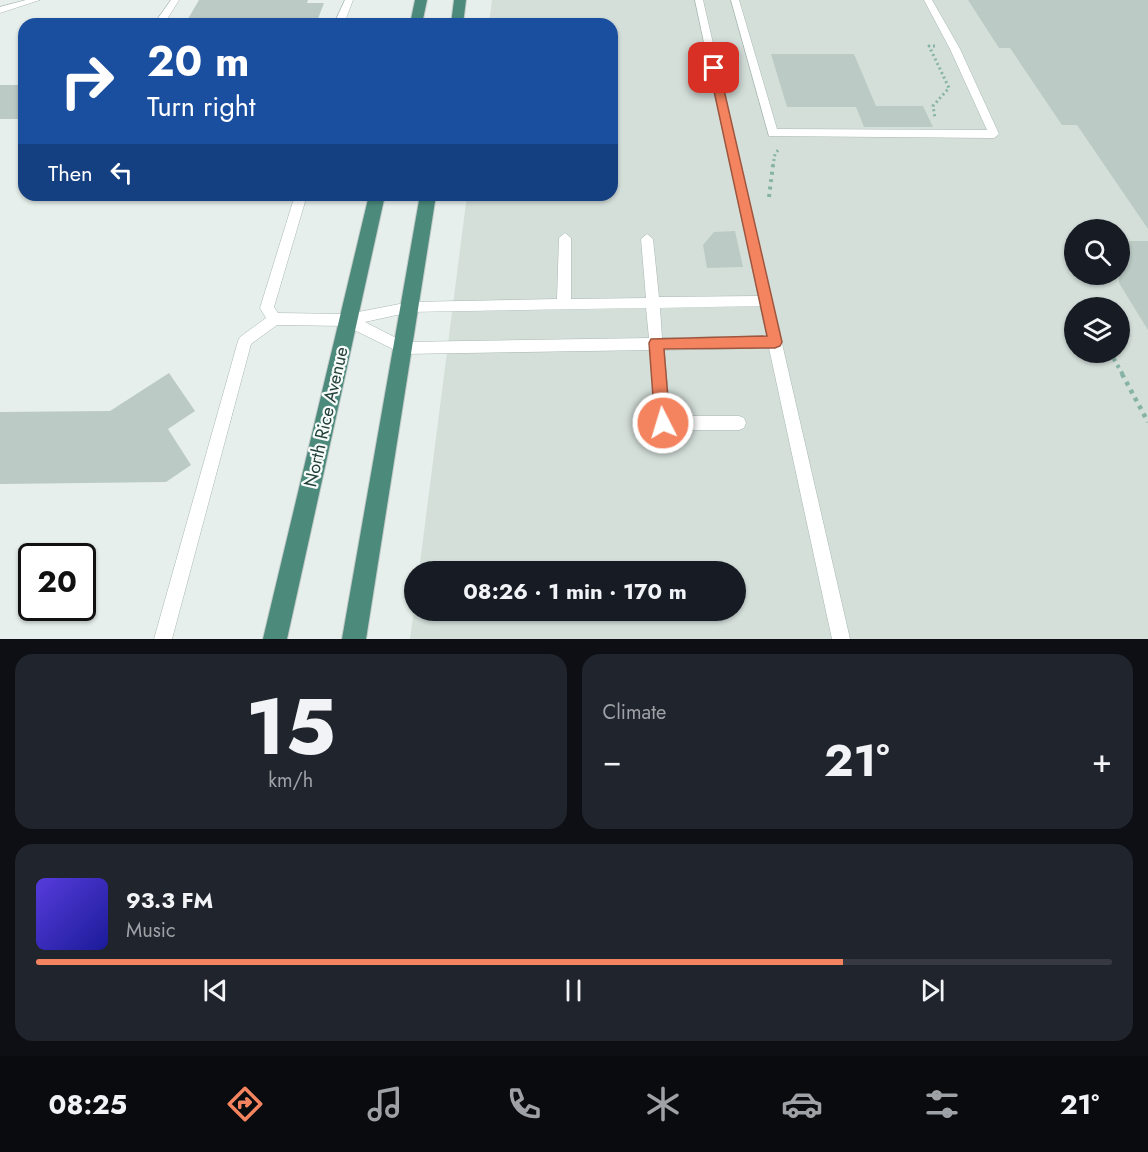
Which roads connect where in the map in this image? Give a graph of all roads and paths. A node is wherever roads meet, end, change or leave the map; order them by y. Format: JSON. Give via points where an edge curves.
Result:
{"nodes":[{"id":1,"x":36,"y":0,"type":"edge"},
{"id":2,"x":175,"y":0,"type":"edge"},
{"id":3,"x":349,"y":0,"type":"edge"},
{"id":4,"x":421,"y":0,"type":"edge"},
{"id":5,"x":460,"y":0,"type":"edge"},
{"id":6,"x":699,"y":0,"type":"edge"},
{"id":7,"x":735,"y":0,"type":"edge"},
{"id":8,"x":928,"y":0,"type":"edge"},
{"id":9,"x":0,"y":10,"type":"edge"},
{"id":10,"x":163,"y":18,"type":"edge"},
{"id":11,"x":342,"y":18,"type":"edge"},
{"id":12,"x":417,"y":18,"type":"edge"},
{"id":13,"x":457,"y":18,"type":"edge"},
{"id":14,"x":954,"y":46,"type":"junction"},
{"id":15,"x":945,"y":134,"type":"junction"},
{"id":16,"x":781,"y":147,"type":"dead end"},
{"id":17,"x":769,"y":197,"type":"dead end"},
{"id":18,"x":299,"y":201,"type":"edge"},
{"id":19,"x":376,"y":201,"type":"edge"},
{"id":20,"x":427,"y":201,"type":"edge"},
{"id":21,"x":565,"y":238,"type":"dead end"},
{"id":22,"x":647,"y":238,"type":"dead end"},
{"id":23,"x":766,"y":301,"type":"junction"},
{"id":24,"x":564,"y":304,"type":"junction"},
{"id":25,"x":652,"y":304,"type":"junction"},
{"id":26,"x":410,"y":307,"type":"junction"},
{"id":27,"x":274,"y":320,"type":"junction"},
{"id":28,"x":348,"y":320,"type":"junction"},
{"id":29,"x":775,"y":342,"type":"junction"},
{"id":30,"x":656,"y":343,"type":"junction"},
{"id":31,"x":403,"y":348,"type":"junction"},
{"id":32,"x":1116,"y":363,"type":"edge"},
{"id":33,"x":1148,"y":422,"type":"edge"},
{"id":34,"x":739,"y":423,"type":"dead end"},
{"id":35,"x":163,"y":639,"type":"edge"},
{"id":36,"x":275,"y":639,"type":"edge"},
{"id":37,"x":354,"y":639,"type":"edge"},
{"id":38,"x":841,"y":639,"type":"edge"}],
"edges":[{"from":1,"to":9,"type":"lane"},
{"from":2,"to":10,"type":"lane"},
{"from":3,"to":11,"type":"lane"},
{"from":4,"to":12,"type":"highway"},
{"from":5,"to":13,"type":"highway"},
{"from":6,"to":23,"type":"lane"},
{"from":7,"to":15,"type":"lane","via":[[773,133]]},
{"from":8,"to":14,"type":"lane"},
{"from":14,"to":15,"type":"path","via":[[929,46],[949,88],[933,106],[936,122]]},
{"from":14,"to":15,"type":"lane","via":[[994,134]]},
{"from":16,"to":17,"type":"path","via":[[776,154]]},
{"from":18,"to":27,"type":"lane","via":[[267,308]]},
{"from":19,"to":28,"type":"highway","name":"North Rice Avenue"},
{"from":20,"to":26,"type":"highway"},
{"from":21,"to":24,"type":"lane"},
{"from":22,"to":25,"type":"lane"},
{"from":23,"to":25,"type":"lane"},
{"from":23,"to":29,"type":"lane"},
{"from":24,"to":25,"type":"lane"},
{"from":24,"to":26,"type":"lane"},
{"from":25,"to":30,"type":"lane"},
{"from":26,"to":28,"type":"lane"},
{"from":26,"to":31,"type":"highway"},
{"from":27,"to":28,"type":"lane"},
{"from":27,"to":35,"type":"lane","via":[[245,340]]},
{"from":28,"to":31,"type":"lane"},
{"from":28,"to":36,"type":"highway","name":"North Rice Avenue"},
{"from":29,"to":30,"type":"lane"},
{"from":29,"to":38,"type":"lane"},
{"from":30,"to":31,"type":"lane"},
{"from":30,"to":34,"type":"lane","via":[[663,423]]},
{"from":31,"to":37,"type":"highway"},
{"from":32,"to":33,"type":"path"}]}
